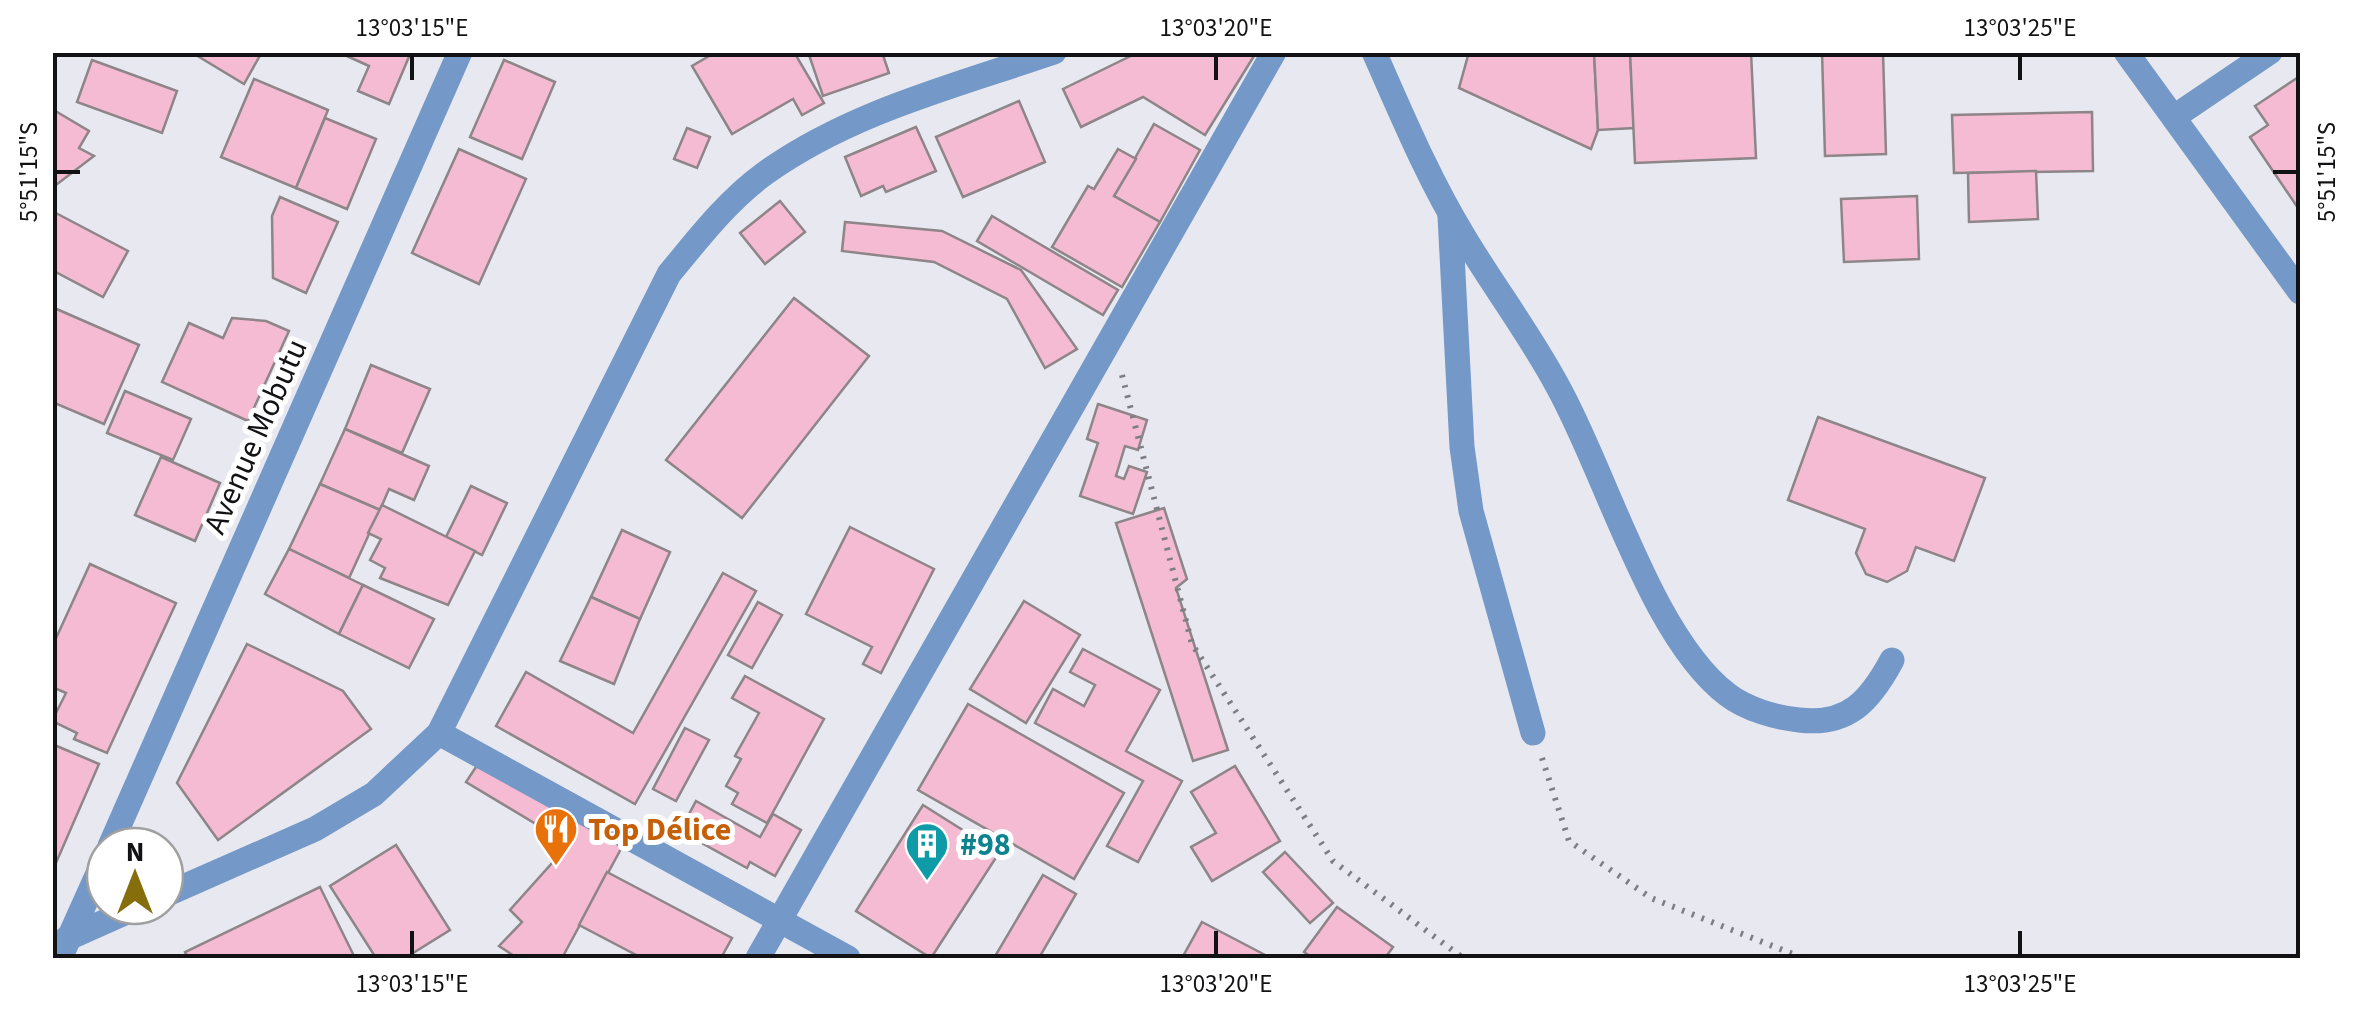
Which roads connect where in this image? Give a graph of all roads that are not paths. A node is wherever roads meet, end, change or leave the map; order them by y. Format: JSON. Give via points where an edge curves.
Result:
{"nodes":[{"id":1,"x":460,"y":52,"type":"edge"},
{"id":2,"x":1054,"y":52,"type":"edge"},
{"id":3,"x":1274,"y":52,"type":"edge"},
{"id":4,"x":1374,"y":52,"type":"edge"},
{"id":5,"x":2126,"y":52,"type":"edge"},
{"id":6,"x":2270,"y":52,"type":"edge"},
{"id":7,"x":2174,"y":117,"type":"junction"},
{"id":8,"x":1450,"y":211,"type":"junction"},
{"id":9,"x":2300,"y":292,"type":"edge"},
{"id":10,"x":1892,"y":660,"type":"dead end"},
{"id":11,"x":440,"y":732,"type":"junction"},
{"id":12,"x":1534,"y":732,"type":"road end"},
{"id":13,"x":119,"y":826,"type":"edge"},
{"id":14,"x":185,"y":886,"type":"edge"},
{"id":15,"x":85,"y":898,"type":"edge"},
{"id":16,"x":781,"y":918,"type":"junction"},
{"id":17,"x":101,"y":926,"type":"edge"},
{"id":18,"x":61,"y":947,"type":"edge"},
{"id":19,"x":758,"y":958,"type":"edge"},
{"id":20,"x":848,"y":958,"type":"edge"}],
"edges":[{"from":1,"to":13,"type":"street","name":"Avenue Mobutu"},
{"from":2,"to":11,"type":"street","via":[[872,113],[763,175],[714,220],[669,274]]},
{"from":3,"to":16,"type":"street"},
{"from":4,"to":8,"type":"street"},
{"from":5,"to":7,"type":"street"},
{"from":6,"to":7,"type":"street"},
{"from":7,"to":9,"type":"street"},
{"from":8,"to":10,"type":"street","via":[[1560,388],[1670,626],[1699,668],[1731,697],[1782,718],[1824,723],[1852,714],[1875,692]]},
{"from":8,"to":12,"type":"street","via":[[1471,511]]},
{"from":11,"to":14,"type":"street","via":[[374,794]]},
{"from":11,"to":16,"type":"street"},
{"from":15,"to":18,"type":"street"},
{"from":16,"to":19,"type":"street"},
{"from":16,"to":20,"type":"street"},
{"from":17,"to":18,"type":"street"}]}
